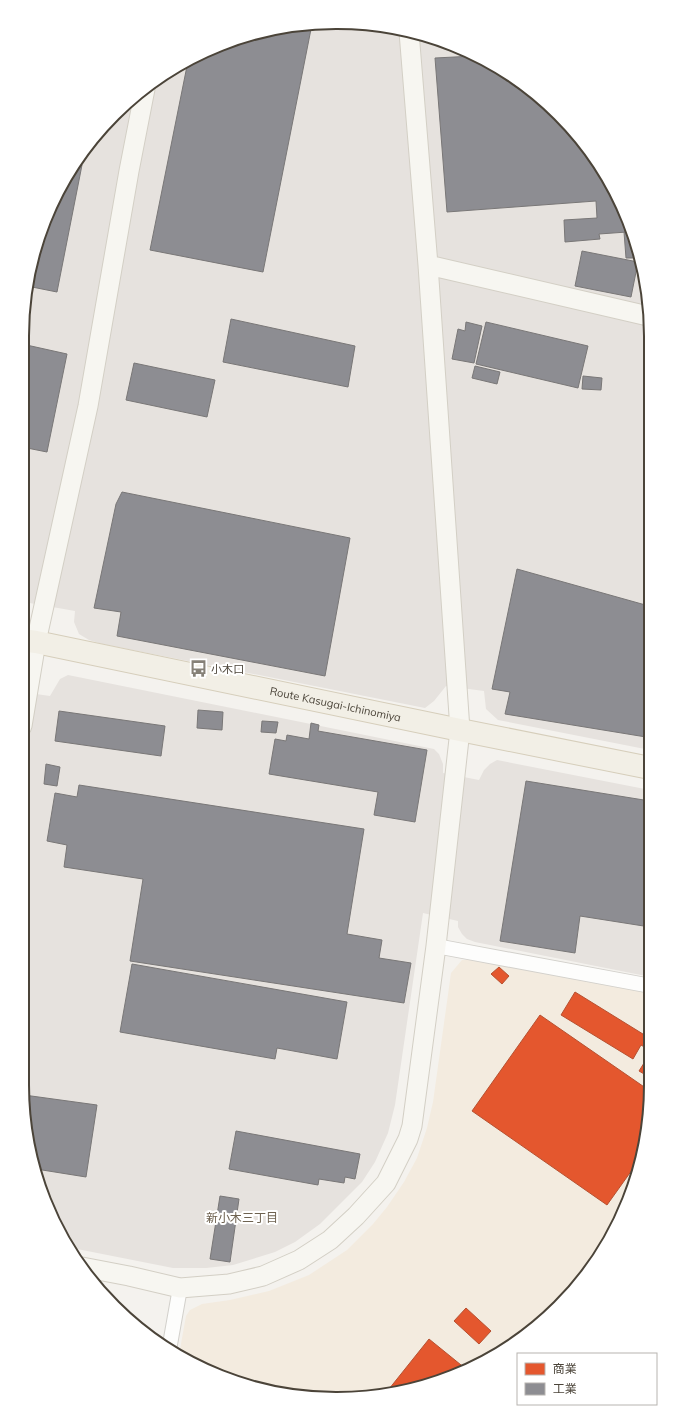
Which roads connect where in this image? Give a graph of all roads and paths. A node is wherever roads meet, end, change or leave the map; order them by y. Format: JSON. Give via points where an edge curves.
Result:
{"nodes":[{"id":1,"x":409,"y":38,"type":"edge"},
{"id":2,"x":143,"y":98,"type":"edge"},
{"id":3,"x":428,"y":265,"type":"junction"},
{"id":4,"x":643,"y":315,"type":"edge"},
{"id":5,"x":29,"y":641,"type":"edge"},
{"id":6,"x":460,"y":730,"type":"junction"},
{"id":7,"x":644,"y":767,"type":"edge"},
{"id":8,"x":436,"y":946,"type":"junction"},
{"id":9,"x":644,"y":985,"type":"edge"},
{"id":10,"x":91,"y":1269,"type":"edge"},
{"id":11,"x":180,"y":1288,"type":"junction"},
{"id":12,"x":170,"y":1343,"type":"edge"}],
"edges":[{"from":1,"to":3,"type":"street"},
{"from":2,"to":5,"type":"street","via":[[128,171],[88,406]]},
{"from":3,"to":4,"type":"street"},
{"from":3,"to":6,"type":"street"},
{"from":5,"to":6,"type":"main road","name":"Route Kasugai-Ichinomiya"},
{"from":6,"to":7,"type":"main road","name":"Route Kasugai-Ichinomiya"},
{"from":6,"to":8,"type":"street"},
{"from":8,"to":9,"type":"street"},
{"from":8,"to":11,"type":"street","via":[[412,1126],[386,1182],[356,1216],[330,1240],[300,1260],[263,1276],[236,1283]]},
{"from":10,"to":11,"type":"street"},
{"from":11,"to":12,"type":"street"}]}
